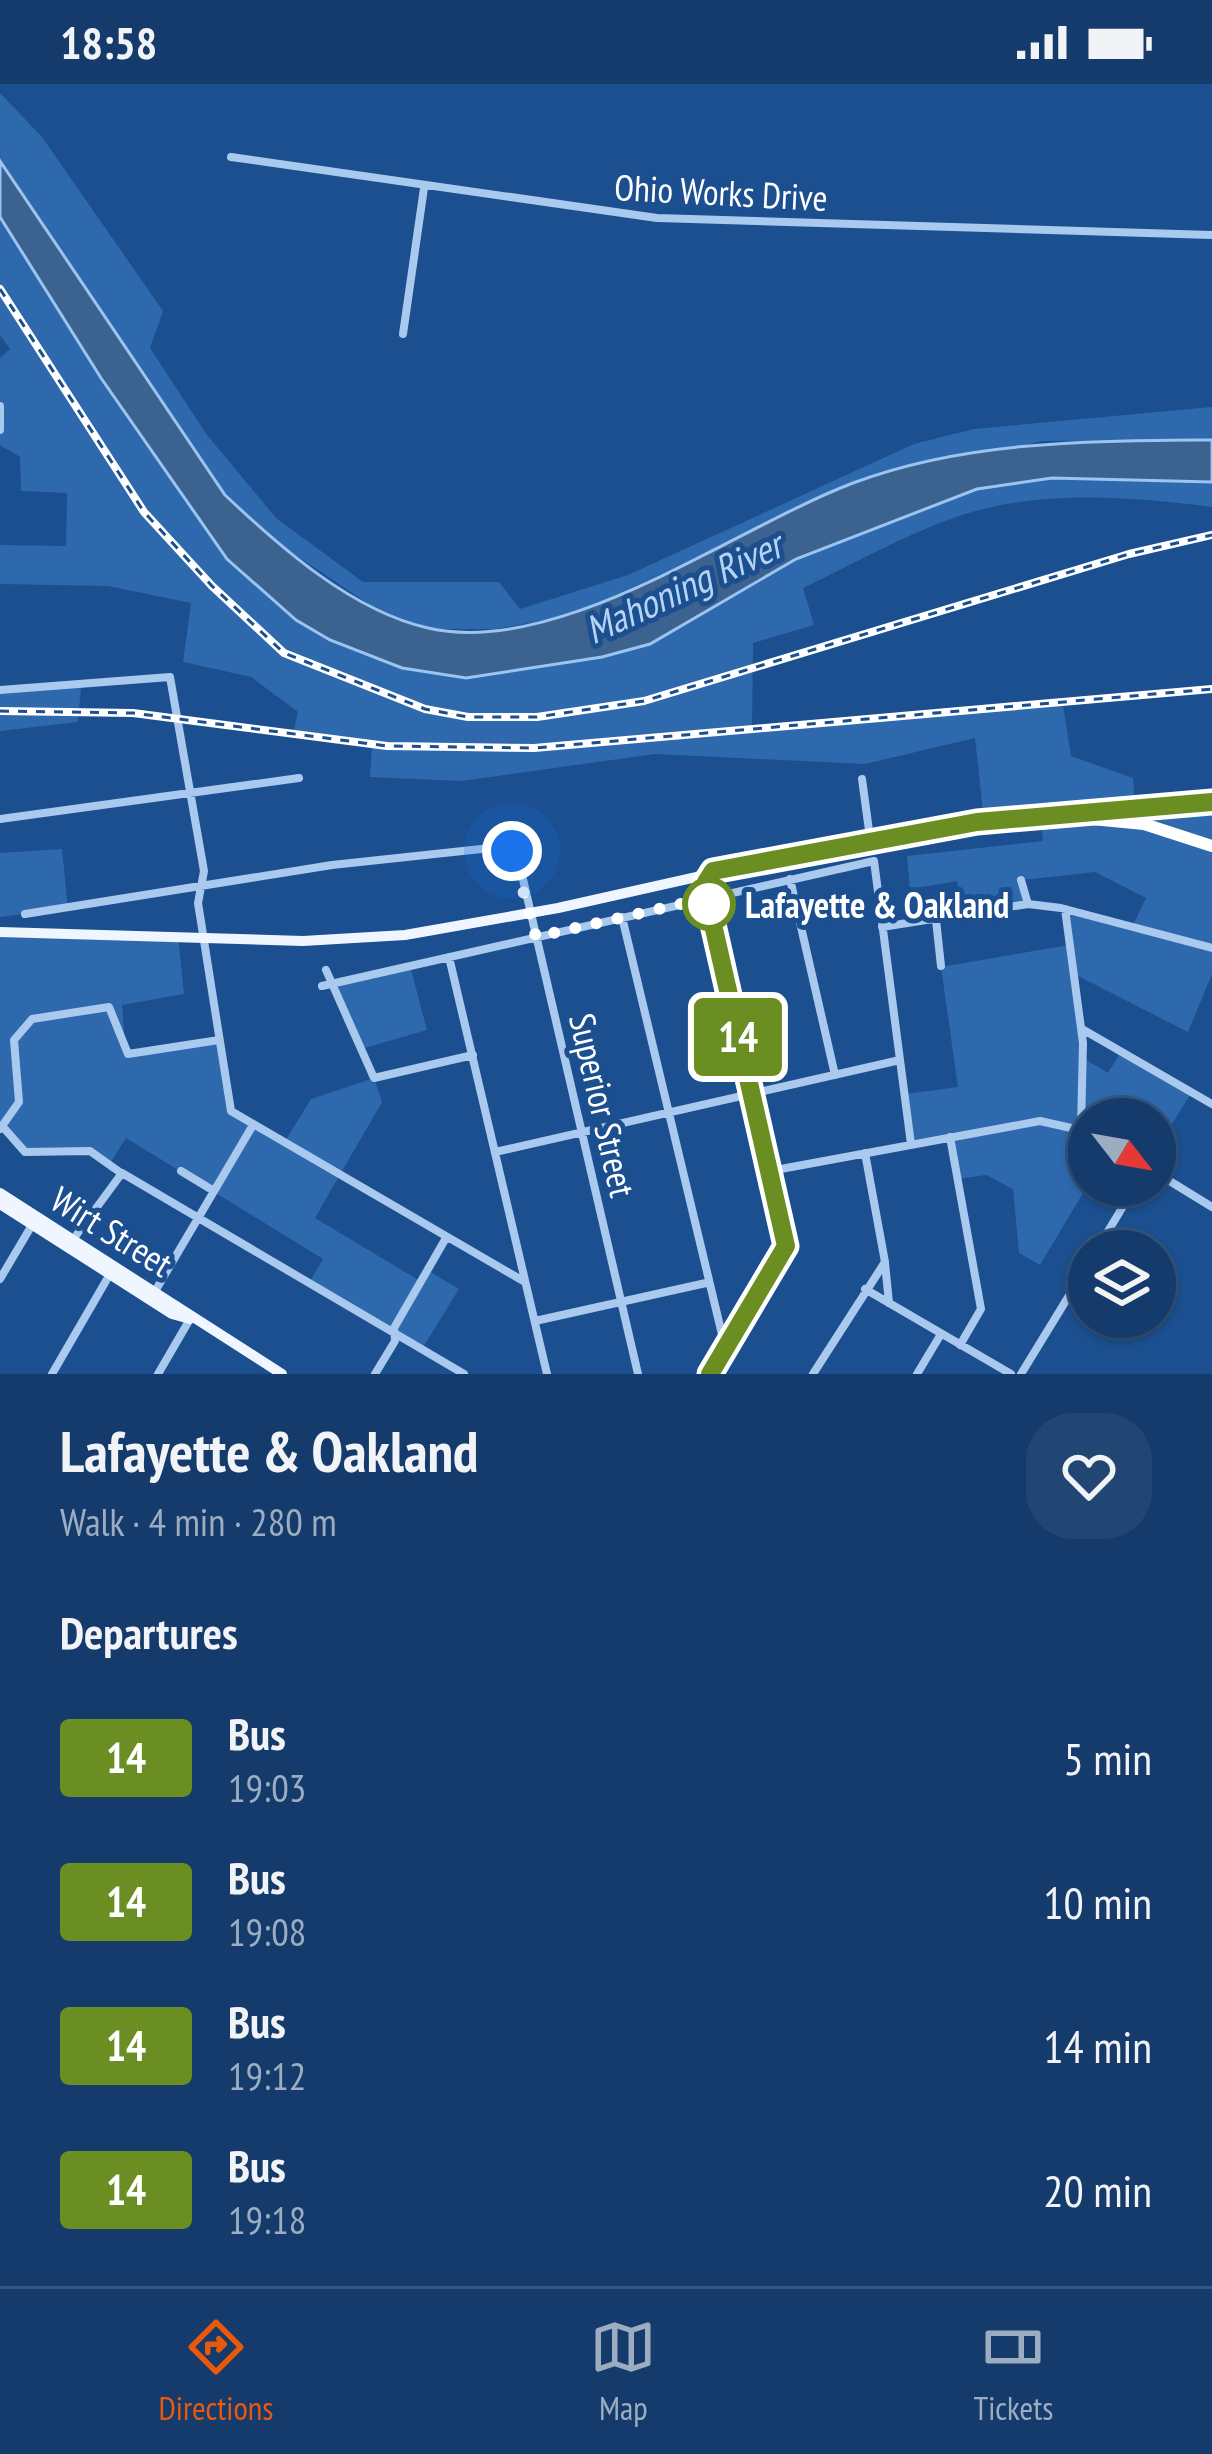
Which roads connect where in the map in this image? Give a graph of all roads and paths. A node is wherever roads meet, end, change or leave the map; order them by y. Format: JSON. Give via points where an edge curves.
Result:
{"nodes":[{"id":1,"x":231,"y":157,"type":"dead end"},
{"id":2,"x":424,"y":188,"type":"junction"},
{"id":3,"x":1212,"y":235,"type":"edge"},
{"id":4,"x":403,"y":334,"type":"dead end"},
{"id":5,"x":0,"y":406,"type":"edge"},
{"id":6,"x":2,"y":420,"type":"edge"},
{"id":7,"x":0,"y":430,"type":"edge"},
{"id":8,"x":1,"y":690,"type":"edge"},
{"id":9,"x":299,"y":778,"type":"dead end"},
{"id":10,"x":862,"y":778,"type":"dead end"},
{"id":11,"x":191,"y":794,"type":"junction"},
{"id":12,"x":1212,"y":802,"type":"edge"},
{"id":13,"x":1040,"y":814,"type":"junction"},
{"id":14,"x":0,"y":819,"type":"edge"},
{"id":15,"x":870,"y":838,"type":"junction"},
{"id":16,"x":1212,"y":846,"type":"edge"},
{"id":17,"x":713,"y":871,"type":"junction"},
{"id":18,"x":790,"y":879,"type":"junction"},
{"id":19,"x":1021,"y":880,"type":"dead end"},
{"id":20,"x":201,"y":886,"type":"junction"},
{"id":21,"x":707,"y":898,"type":"junction"},
{"id":22,"x":1028,"y":904,"type":"junction"},
{"id":23,"x":1065,"y":909,"type":"junction"},
{"id":24,"x":531,"y":913,"type":"junction"},
{"id":25,"x":25,"y":914,"type":"dead end"},
{"id":26,"x":622,"y":917,"type":"junction"},
{"id":27,"x":936,"y":920,"type":"junction"},
{"id":28,"x":882,"y":927,"type":"junction"},
{"id":29,"x":0,"y":932,"type":"edge"},
{"id":30,"x":536,"y":937,"type":"junction"},
{"id":31,"x":203,"y":938,"type":"junction"},
{"id":32,"x":1212,"y":948,"type":"edge"},
{"id":33,"x":449,"y":956,"type":"junction"},
{"id":34,"x":941,"y":966,"type":"dead end"},
{"id":35,"x":326,"y":970,"type":"dead end"},
{"id":36,"x":327,"y":985,"type":"junction"},
{"id":37,"x":1082,"y":1029,"type":"junction"},
{"id":38,"x":219,"y":1040,"type":"junction"},
{"id":39,"x":472,"y":1055,"type":"junction"},
{"id":40,"x":900,"y":1060,"type":"junction"},
{"id":41,"x":835,"y":1075,"type":"junction"},
{"id":42,"x":752,"y":1094,"type":"junction"},
{"id":43,"x":1084,"y":1098,"type":"edge"},
{"id":44,"x":1212,"y":1104,"type":"edge"},
{"id":45,"x":667,"y":1113,"type":"junction"},
{"id":46,"x":253,"y":1125,"type":"junction"},
{"id":47,"x":1068,"y":1126,"type":"edge"},
{"id":48,"x":2,"y":1128,"type":"edge"},
{"id":49,"x":582,"y":1132,"type":"junction"},
{"id":50,"x":950,"y":1137,"type":"junction"},
{"id":51,"x":911,"y":1144,"type":"junction"},
{"id":52,"x":495,"y":1152,"type":"junction"},
{"id":53,"x":865,"y":1153,"type":"junction"},
{"id":54,"x":181,"y":1171,"type":"dead end"},
{"id":55,"x":770,"y":1172,"type":"junction"},
{"id":56,"x":120,"y":1173,"type":"junction"},
{"id":57,"x":1176,"y":1185,"type":"edge"},
{"id":58,"x":1212,"y":1188,"type":"edge"},
{"id":59,"x":214,"y":1191,"type":"junction"},
{"id":60,"x":0,"y":1193,"type":"edge"},
{"id":61,"x":0,"y":1204,"type":"edge"},
{"id":62,"x":1208,"y":1204,"type":"edge"},
{"id":63,"x":198,"y":1218,"type":"junction"},
{"id":64,"x":32,"y":1226,"type":"junction"},
{"id":65,"x":446,"y":1238,"type":"junction"},
{"id":66,"x":72,"y":1241,"type":"junction"},
{"id":67,"x":885,"y":1262,"type":"junction"},
{"id":68,"x":110,"y":1274,"type":"junction"},
{"id":69,"x":0,"y":1279,"type":"edge"},
{"id":70,"x":525,"y":1282,"type":"junction"},
{"id":71,"x":706,"y":1283,"type":"junction"},
{"id":72,"x":865,"y":1289,"type":"junction"},
{"id":73,"x":152,"y":1296,"type":"junction"},
{"id":74,"x":1068,"y":1297,"type":"edge"},
{"id":75,"x":621,"y":1303,"type":"junction"},
{"id":76,"x":889,"y":1303,"type":"junction"},
{"id":77,"x":190,"y":1319,"type":"junction"},
{"id":78,"x":535,"y":1322,"type":"junction"},
{"id":79,"x":395,"y":1334,"type":"junction"},
{"id":80,"x":941,"y":1334,"type":"junction"},
{"id":81,"x":960,"y":1345,"type":"junction"},
{"id":82,"x":725,"y":1348,"type":"junction"},
{"id":83,"x":268,"y":1370,"type":"edge"},
{"id":84,"x":52,"y":1374,"type":"edge"},
{"id":85,"x":158,"y":1374,"type":"edge"},
{"id":86,"x":282,"y":1374,"type":"edge"},
{"id":87,"x":375,"y":1374,"type":"edge"},
{"id":88,"x":464,"y":1374,"type":"edge"},
{"id":89,"x":547,"y":1374,"type":"edge"},
{"id":90,"x":638,"y":1374,"type":"edge"},
{"id":91,"x":710,"y":1374,"type":"edge"},
{"id":92,"x":813,"y":1374,"type":"edge"},
{"id":93,"x":917,"y":1374,"type":"edge"},
{"id":94,"x":1012,"y":1374,"type":"edge"},
{"id":95,"x":1021,"y":1374,"type":"edge"}],
"edges":[{"from":1,"to":2,"type":"street","name":"Ohio Works Drive"},
{"from":2,"to":3,"type":"street","name":"Ohio Works Drive","via":[[745,224]]},
{"from":2,"to":4,"type":"street"},
{"from":5,"to":6,"type":"street"},
{"from":6,"to":7,"type":"street"},
{"from":8,"to":11,"type":"street","via":[[166,675]]},
{"from":9,"to":11,"type":"street"},
{"from":10,"to":15,"type":"street"},
{"from":11,"to":14,"type":"street"},
{"from":11,"to":20,"type":"street"},
{"from":12,"to":13,"type":"main road"},
{"from":13,"to":15,"type":"main road"},
{"from":13,"to":16,"type":"highway","via":[[1144,824]]},
{"from":15,"to":17,"type":"main road"},
{"from":17,"to":21,"type":"main road"},
{"from":17,"to":24,"type":"main road"},
{"from":18,"to":21,"type":"street"},
{"from":18,"to":28,"type":"street","via":[[874,861]]},
{"from":18,"to":41,"type":"street"},
{"from":19,"to":22,"type":"street"},
{"from":20,"to":24,"type":"street","name":"Superior Street","via":[[500,847],[512,851]]},
{"from":20,"to":25,"type":"street"},
{"from":20,"to":31,"type":"street"},
{"from":21,"to":26,"type":"street"},
{"from":21,"to":42,"type":"street"},
{"from":22,"to":23,"type":"street"},
{"from":22,"to":27,"type":"street"},
{"from":23,"to":32,"type":"street"},
{"from":23,"to":37,"type":"street"},
{"from":24,"to":30,"type":"street","name":"Superior Street"},
{"from":24,"to":31,"type":"main road","via":[[370,938]]},
{"from":26,"to":30,"type":"street"},
{"from":26,"to":45,"type":"street"},
{"from":27,"to":28,"type":"street"},
{"from":27,"to":34,"type":"street"},
{"from":28,"to":40,"type":"street"},
{"from":29,"to":31,"type":"main road"},
{"from":30,"to":33,"type":"street"},
{"from":30,"to":49,"type":"street","name":"Superior Street"},
{"from":31,"to":38,"type":"street"},
{"from":33,"to":36,"type":"street"},
{"from":33,"to":39,"type":"street"},
{"from":35,"to":36,"type":"street"},
{"from":36,"to":39,"type":"street","via":[[374,1078]]},
{"from":37,"to":43,"type":"street"},
{"from":37,"to":44,"type":"street"},
{"from":38,"to":46,"type":"street","via":[[231,1111]]},
{"from":38,"to":48,"type":"street","via":[[128,1054],[109,1006],[32,1019],[14,1040],[19,1102]]},
{"from":39,"to":52,"type":"street"},
{"from":40,"to":41,"type":"street"},
{"from":40,"to":51,"type":"street"},
{"from":41,"to":42,"type":"street"},
{"from":42,"to":45,"type":"street"},
{"from":42,"to":55,"type":"street"},
{"from":45,"to":49,"type":"street"},
{"from":45,"to":71,"type":"street"},
{"from":46,"to":59,"type":"street"},
{"from":46,"to":65,"type":"street"},
{"from":47,"to":50,"type":"street","via":[[1048,1121]]},
{"from":48,"to":56,"type":"street","via":[[25,1152],[90,1151]]},
{"from":49,"to":52,"type":"street"},
{"from":49,"to":75,"type":"street","name":"Superior Street"},
{"from":50,"to":51,"type":"street"},
{"from":50,"to":81,"type":"street","via":[[981,1310]]},
{"from":51,"to":53,"type":"street"},
{"from":52,"to":70,"type":"street"},
{"from":53,"to":55,"type":"street"},
{"from":53,"to":67,"type":"street"},
{"from":54,"to":59,"type":"street"},
{"from":55,"to":82,"type":"street","via":[[786,1246]]},
{"from":56,"to":63,"type":"street"},
{"from":56,"to":66,"type":"street"},
{"from":57,"to":62,"type":"street"},
{"from":58,"to":62,"type":"street"},
{"from":59,"to":63,"type":"street"},
{"from":60,"to":66,"type":"main road","name":"Wirt Street"},
{"from":61,"to":64,"type":"main road","name":"Wirt Street"},
{"from":63,"to":73,"type":"street"},
{"from":63,"to":79,"type":"street"},
{"from":64,"to":68,"type":"main road","name":"Wirt Street"},
{"from":64,"to":69,"type":"street"},
{"from":65,"to":70,"type":"street"},
{"from":65,"to":79,"type":"street"},
{"from":66,"to":73,"type":"main road","name":"Wirt Street"},
{"from":67,"to":72,"type":"street"},
{"from":67,"to":76,"type":"street"},
{"from":68,"to":73,"type":"main road","name":"Wirt Street"},
{"from":68,"to":84,"type":"street"},
{"from":70,"to":78,"type":"street"},
{"from":71,"to":75,"type":"street"},
{"from":71,"to":82,"type":"street"},
{"from":72,"to":76,"type":"street"},
{"from":72,"to":92,"type":"street"},
{"from":73,"to":77,"type":"main road","name":"Wirt Street"},
{"from":74,"to":95,"type":"street"},
{"from":75,"to":78,"type":"street"},
{"from":75,"to":90,"type":"street","name":"Superior Street"},
{"from":76,"to":80,"type":"street"},
{"from":77,"to":83,"type":"main road","name":"Wirt Street"},
{"from":77,"to":85,"type":"street"},
{"from":78,"to":89,"type":"street"},
{"from":79,"to":87,"type":"street"},
{"from":79,"to":88,"type":"street"},
{"from":80,"to":81,"type":"street"},
{"from":80,"to":93,"type":"street"},
{"from":81,"to":94,"type":"street"},
{"from":82,"to":91,"type":"street"},
{"from":83,"to":86,"type":"main road","name":"Wirt Street"}]}
